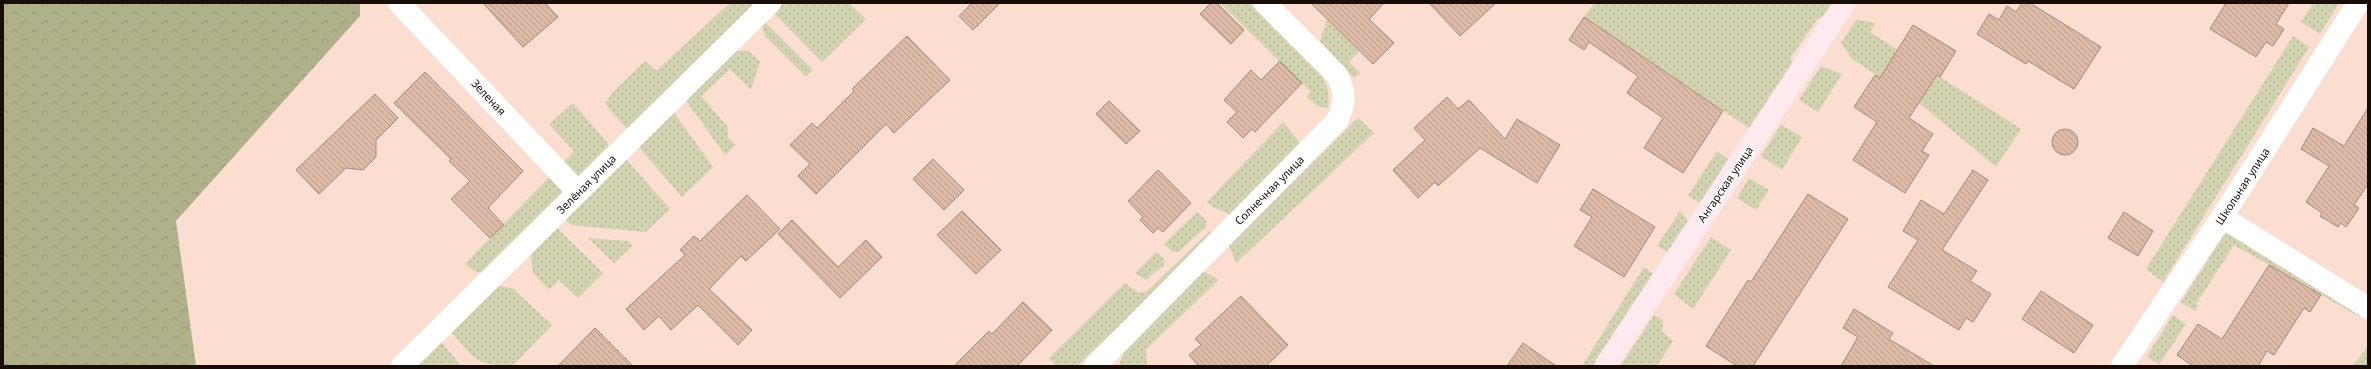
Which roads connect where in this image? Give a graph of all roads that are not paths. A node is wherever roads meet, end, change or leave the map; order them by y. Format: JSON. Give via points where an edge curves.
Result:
{"nodes":[{"id":1,"x":399,"y":3,"type":"edge"},
{"id":2,"x":770,"y":3,"type":"edge"},
{"id":3,"x":1265,"y":3,"type":"edge"},
{"id":4,"x":1845,"y":3,"type":"edge"},
{"id":5,"x":2358,"y":3,"type":"edge"},
{"id":6,"x":578,"y":192,"type":"junction"},
{"id":7,"x":2222,"y":217,"type":"junction"},
{"id":8,"x":2368,"y":308,"type":"edge"},
{"id":9,"x":402,"y":366,"type":"edge"},
{"id":10,"x":1095,"y":366,"type":"edge"},
{"id":11,"x":1605,"y":366,"type":"edge"},
{"id":12,"x":2122,"y":366,"type":"edge"}],
"edges":[{"from":1,"to":6,"type":"street","name":"Зеленая"},
{"from":2,"to":6,"type":"street","name":"Зелёная улица"},
{"from":3,"to":10,"type":"street","name":"Солнечная улица","via":[[1337,75],[1344,90],[1344,105],[1337,121]]},
{"from":4,"to":11,"type":"street","name":"Ангарская улица"},
{"from":5,"to":7,"type":"street","name":"Школьная улица"},
{"from":6,"to":9,"type":"street","name":"Зелёная улица"},
{"from":7,"to":8,"type":"street"},
{"from":7,"to":12,"type":"street","name":"Школьная улица"}]}
